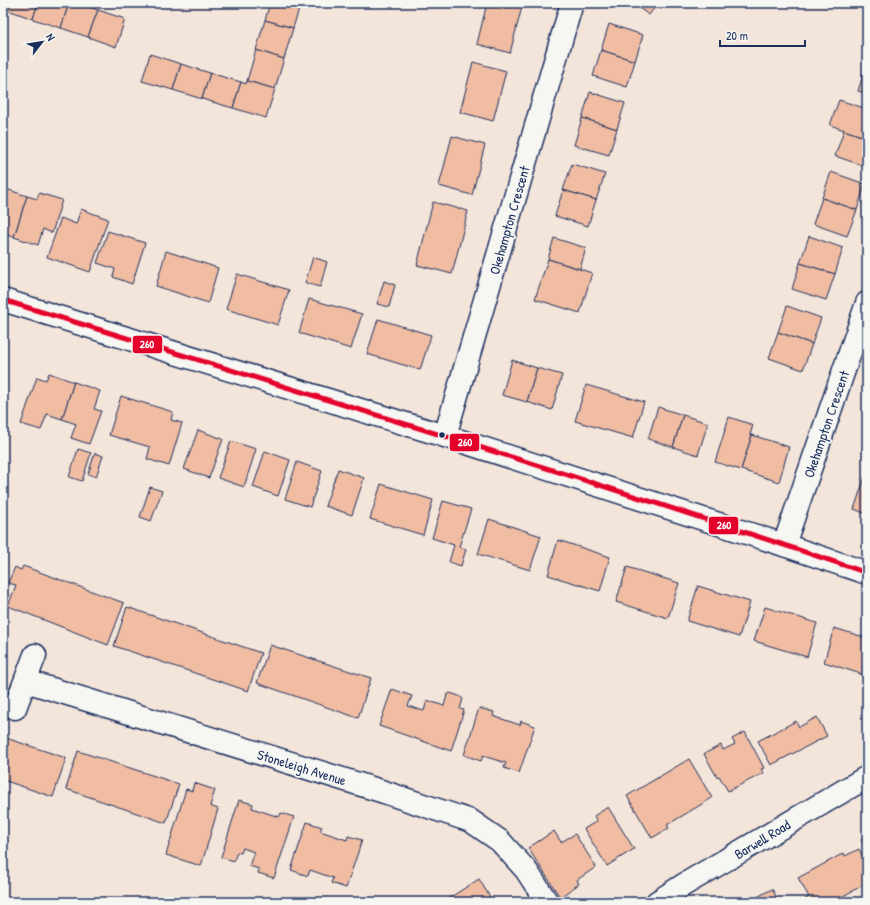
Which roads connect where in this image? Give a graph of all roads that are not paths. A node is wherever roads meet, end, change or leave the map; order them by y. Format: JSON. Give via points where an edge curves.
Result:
{"nodes":[{"id":1,"x":572,"y":3,"type":"edge"},
{"id":2,"x":3,"y":300,"type":"edge"},
{"id":3,"x":867,"y":303,"type":"edge"},
{"id":4,"x":445,"y":436,"type":"junction"},
{"id":5,"x":784,"y":545,"type":"junction"},
{"id":6,"x":867,"y":573,"type":"edge"},
{"id":7,"x":35,"y":655,"type":"dead end"},
{"id":8,"x":26,"y":681,"type":"junction"},
{"id":9,"x":15,"y":708,"type":"dead end"},
{"id":10,"x":867,"y":777,"type":"edge"},
{"id":11,"x":547,"y":902,"type":"edge"},
{"id":12,"x":657,"y":902,"type":"edge"}],
"edges":[{"from":1,"to":4,"type":"street","name":"Okehampton Crescent"},
{"from":2,"to":4,"type":"street"},
{"from":3,"to":5,"type":"street","name":"Okehampton Crescent"},
{"from":4,"to":5,"type":"street"},
{"from":5,"to":6,"type":"street"},
{"from":7,"to":8,"type":"street"},
{"from":8,"to":9,"type":"street"},
{"from":8,"to":11,"type":"street","name":"Stoneleigh Avenue","via":[[471,820],[500,841],[526,870]]},
{"from":10,"to":12,"type":"street","name":"Barwell Road"}]}
